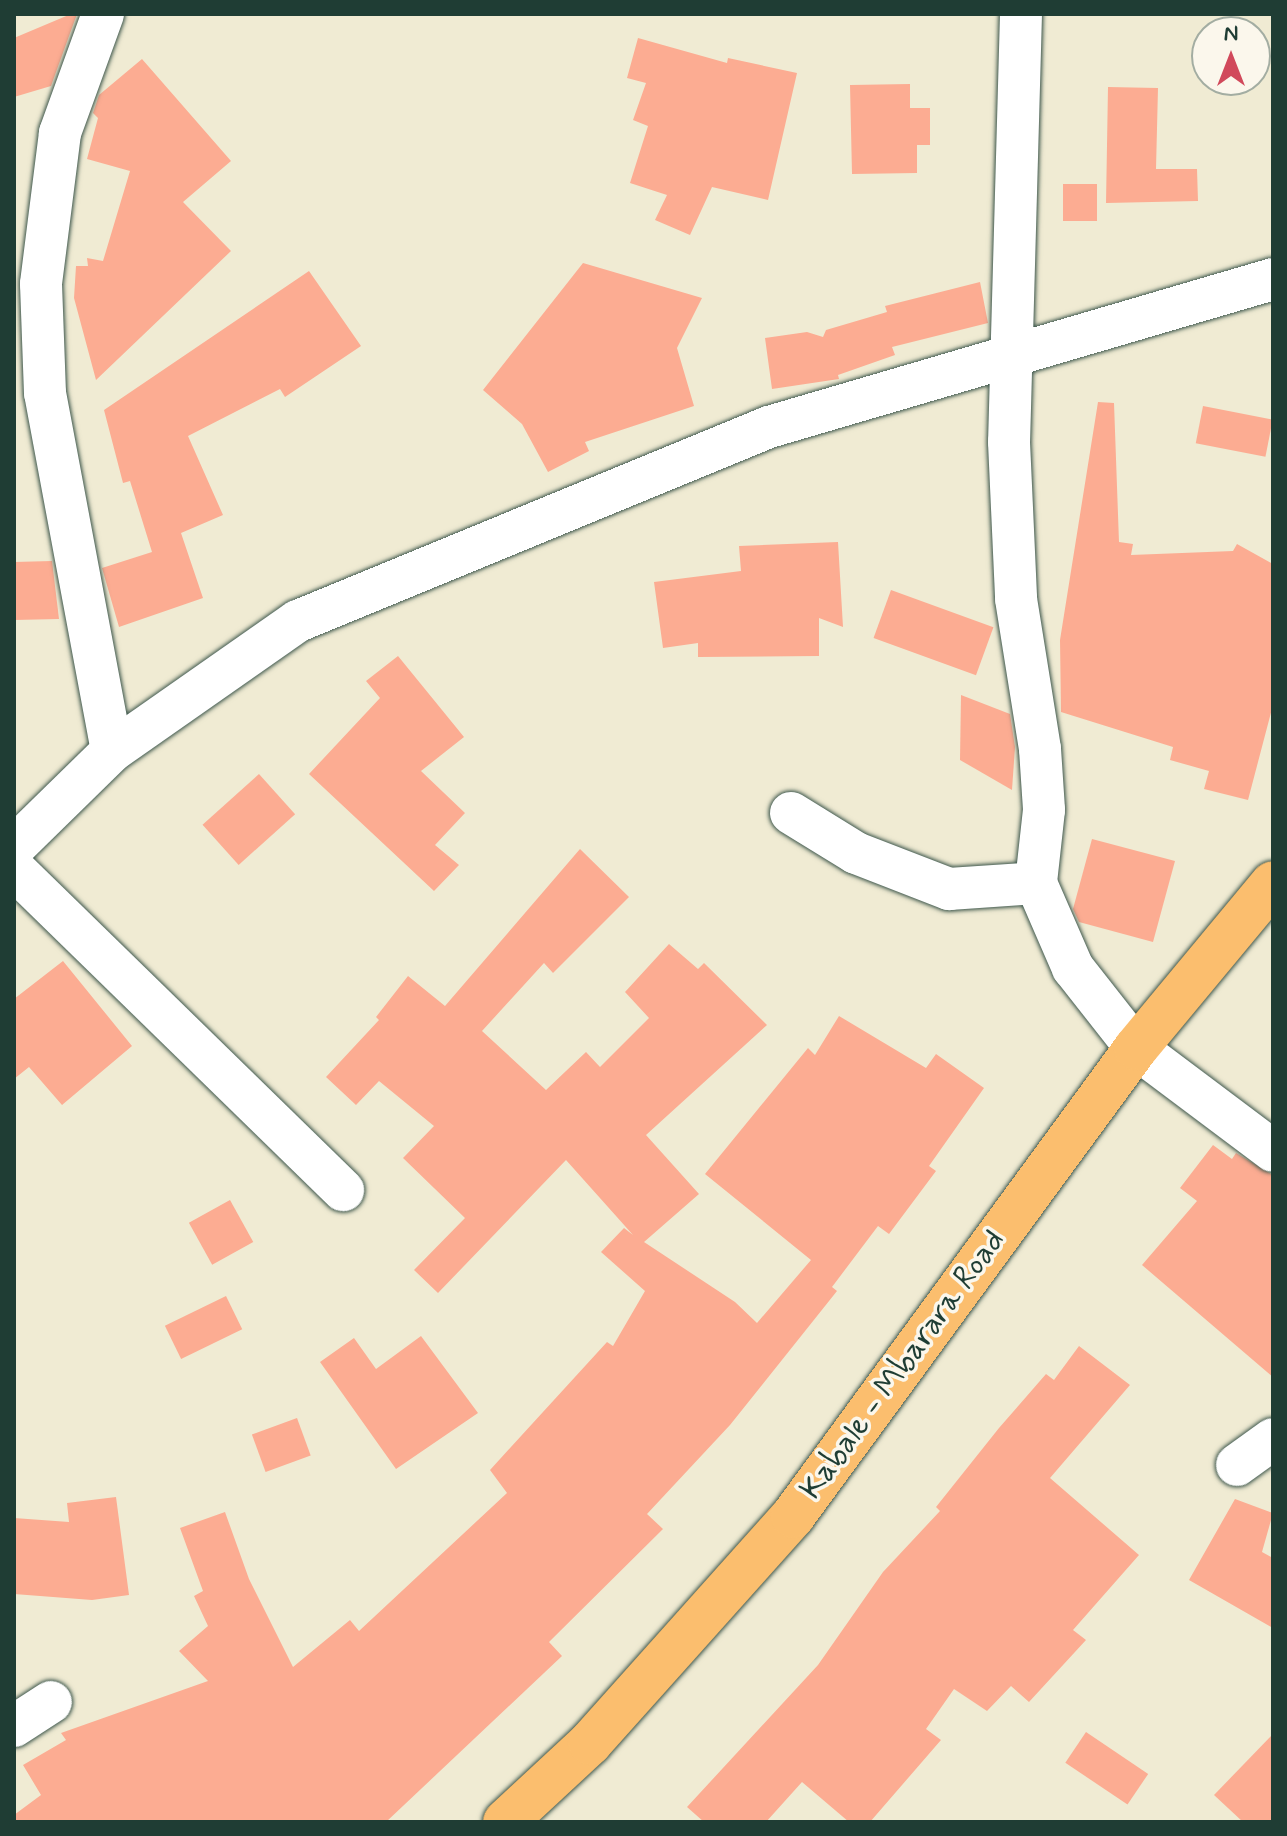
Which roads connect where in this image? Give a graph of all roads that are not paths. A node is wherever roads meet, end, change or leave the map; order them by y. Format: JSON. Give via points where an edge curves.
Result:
{"nodes":[{"id":1,"x":103,"y":14,"type":"edge"},
{"id":2,"x":1021,"y":14,"type":"edge"},
{"id":3,"x":1273,"y":279,"type":"edge"},
{"id":4,"x":1014,"y":357,"type":"junction"},
{"id":5,"x":112,"y":751,"type":"junction"},
{"id":6,"x":791,"y":813,"type":"dead end"},
{"id":7,"x":14,"y":847,"type":"edge"},
{"id":8,"x":14,"y":869,"type":"edge"},
{"id":9,"x":1036,"y":883,"type":"junction"},
{"id":10,"x":1273,"y":883,"type":"edge"},
{"id":11,"x":1136,"y":1048,"type":"junction"},
{"id":12,"x":1273,"y":1151,"type":"edge"},
{"id":13,"x":343,"y":1190,"type":"dead end"},
{"id":14,"x":1273,"y":1439,"type":"edge"},
{"id":15,"x":1237,"y":1465,"type":"dead end"},
{"id":16,"x":51,"y":1702,"type":"dead end"},
{"id":17,"x":14,"y":1726,"type":"edge"},
{"id":18,"x":505,"y":1822,"type":"edge"}],
"edges":[{"from":1,"to":5,"type":"street","via":[[60,133],[41,284],[45,393]]},
{"from":2,"to":4,"type":"street"},
{"from":3,"to":4,"type":"street"},
{"from":4,"to":5,"type":"street","via":[[769,427],[298,621]]},
{"from":4,"to":9,"type":"street","via":[[1009,442],[1016,599],[1040,749],[1044,810]]},
{"from":5,"to":7,"type":"street"},
{"from":6,"to":9,"type":"street","via":[[856,853],[949,889]]},
{"from":8,"to":13,"type":"street"},
{"from":9,"to":11,"type":"street","via":[[1073,968]]},
{"from":10,"to":11,"type":"main road","name":"Kabale - Mbarara Road"},
{"from":11,"to":12,"type":"street"},
{"from":11,"to":18,"type":"main road","name":"Kabale - Mbarara Road","via":[[793,1516],[590,1743]]},
{"from":14,"to":15,"type":"street"},
{"from":16,"to":17,"type":"street"}]}
